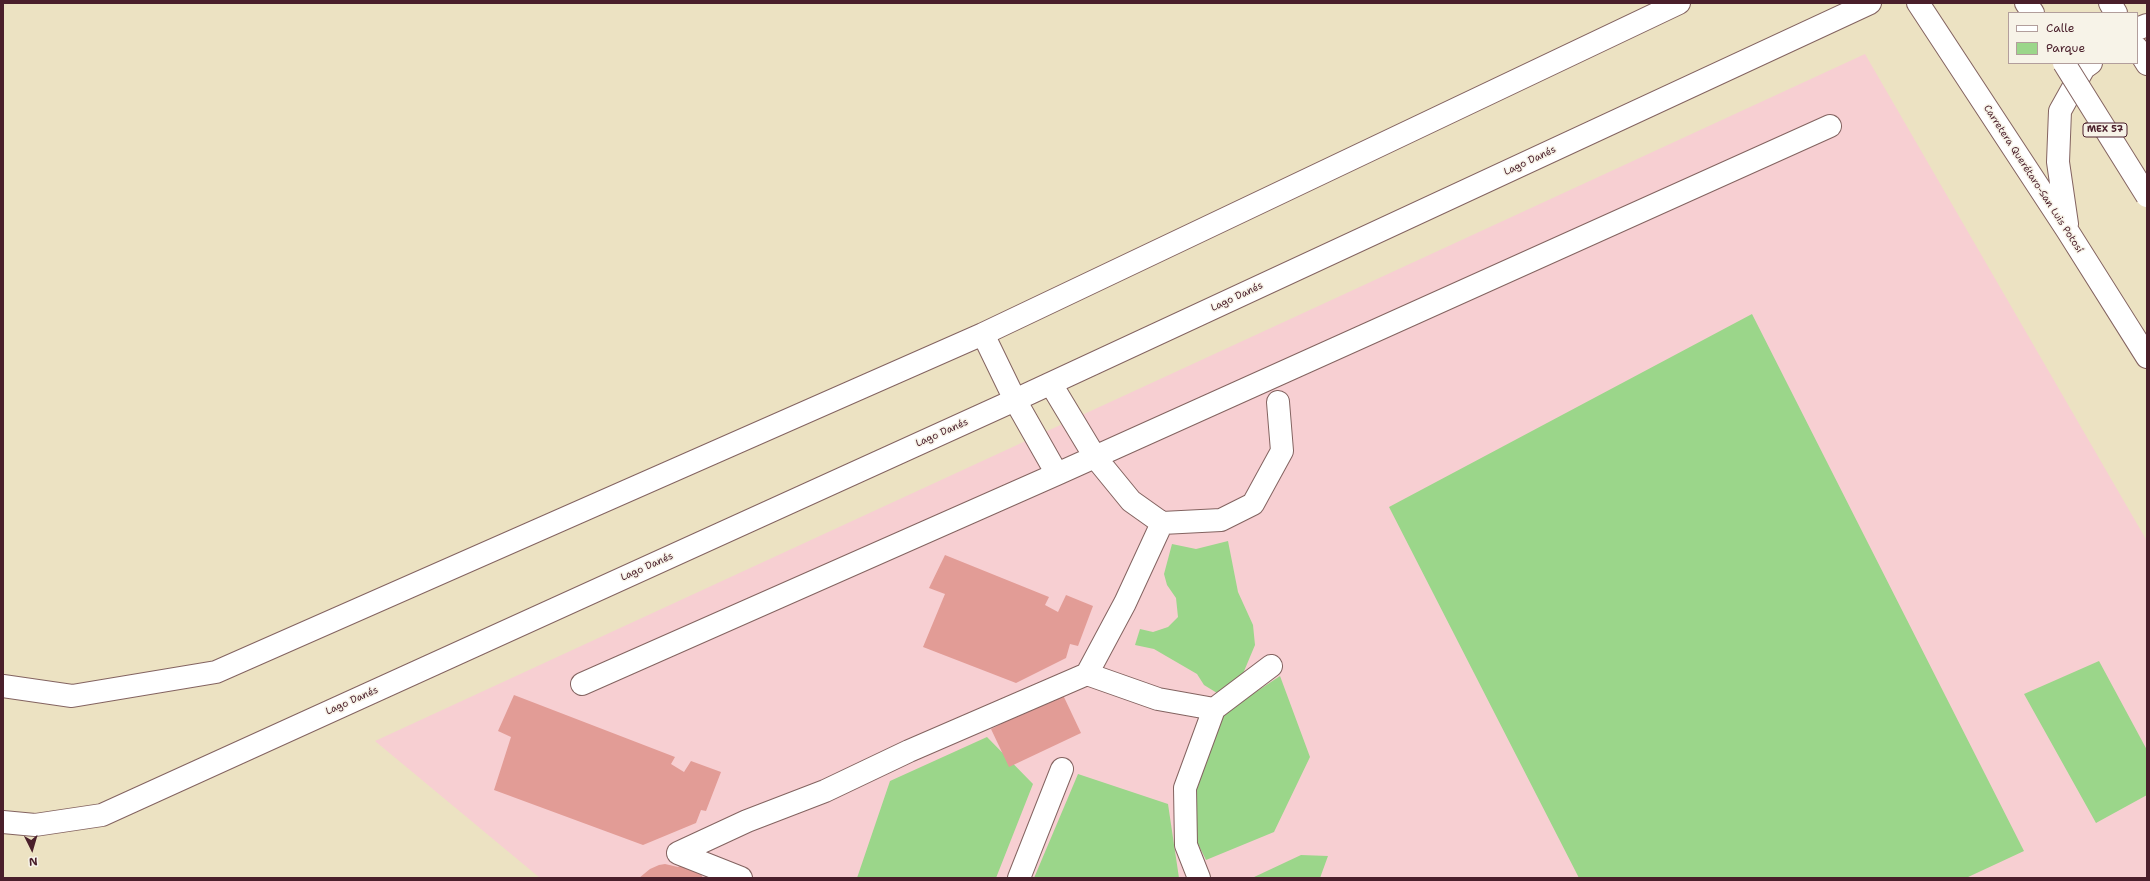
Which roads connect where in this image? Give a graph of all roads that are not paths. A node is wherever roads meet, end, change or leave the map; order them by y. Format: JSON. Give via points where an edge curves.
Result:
{"nodes":[{"id":1,"x":1679,"y":3,"type":"edge"},
{"id":2,"x":1870,"y":3,"type":"edge"},
{"id":3,"x":1918,"y":3,"type":"edge"},
{"id":4,"x":2026,"y":3,"type":"edge"},
{"id":5,"x":2110,"y":3,"type":"edge"},
{"id":6,"x":2031,"y":12,"type":"edge"},
{"id":7,"x":2115,"y":12,"type":"edge"},
{"id":8,"x":2138,"y":50,"type":"edge"},
{"id":9,"x":2065,"y":64,"type":"edge"},
{"id":10,"x":2089,"y":64,"type":"edge"},
{"id":11,"x":2147,"y":64,"type":"edge"},
{"id":12,"x":1830,"y":126,"type":"dead end"},
{"id":13,"x":2147,"y":196,"type":"edge"},
{"id":14,"x":2067,"y":230,"type":"junction"},
{"id":15,"x":983,"y":334,"type":"junction"},
{"id":16,"x":2147,"y":357,"type":"edge"},
{"id":17,"x":1051,"y":384,"type":"junction"},
{"id":18,"x":1015,"y":400,"type":"junction"},
{"id":19,"x":1278,"y":402,"type":"dead end"},
{"id":20,"x":1095,"y":457,"type":"junction"},
{"id":21,"x":1057,"y":474,"type":"junction"},
{"id":22,"x":1162,"y":523,"type":"junction"},
{"id":23,"x":1271,"y":666,"type":"dead end"},
{"id":24,"x":1087,"y":674,"type":"junction"},
{"id":25,"x":582,"y":684,"type":"dead end"},
{"id":26,"x":3,"y":686,"type":"edge"},
{"id":27,"x":1214,"y":709,"type":"junction"},
{"id":28,"x":1062,"y":769,"type":"dead end"},
{"id":29,"x":3,"y":822,"type":"edge"},
{"id":30,"x":741,"y":878,"type":"edge"},
{"id":31,"x":1019,"y":878,"type":"edge"},
{"id":32,"x":1199,"y":878,"type":"edge"}],
"edges":[{"from":1,"to":15,"type":"main road"},
{"from":2,"to":17,"type":"main road","name":"Lago Danés"},
{"from":3,"to":14,"type":"main road","name":"Carretera Querétaro-San Luis Potosí"},
{"from":4,"to":6,"type":"main road"},
{"from":5,"to":7,"type":"main road"},
{"from":8,"to":11,"type":"main road"},
{"from":9,"to":13,"type":"main road","number":"MEX 57","bridge":true},
{"from":10,"to":14,"type":"main road","via":[[2084,68],[2060,111],[2058,162]]},
{"from":12,"to":20,"type":"main road"},
{"from":14,"to":16,"type":"main road","name":"Carretera Querétaro-San Luis Potosí"},
{"from":15,"to":18,"type":"main road"},
{"from":15,"to":26,"type":"main road","via":[[216,672],[72,696]]},
{"from":17,"to":18,"type":"main road","name":"Lago Danés"},
{"from":17,"to":20,"type":"main road"},
{"from":18,"to":21,"type":"main road"},
{"from":18,"to":29,"type":"main road","name":"Lago Danés","via":[[102,814],[35,825]]},
{"from":19,"to":22,"type":"main road","via":[[1282,451],[1253,504],[1221,520]]},
{"from":20,"to":21,"type":"main road"},
{"from":20,"to":22,"type":"main road","via":[[1131,501]]},
{"from":21,"to":25,"type":"main road"},
{"from":22,"to":24,"type":"main road","via":[[1125,603]]},
{"from":23,"to":27,"type":"main road"},
{"from":24,"to":27,"type":"main road","via":[[1158,699]]},
{"from":24,"to":30,"type":"main road","via":[[909,751],[825,791],[746,821],[678,853]]},
{"from":27,"to":32,"type":"main road","via":[[1185,788],[1186,845]]},
{"from":28,"to":31,"type":"main road"}]}
